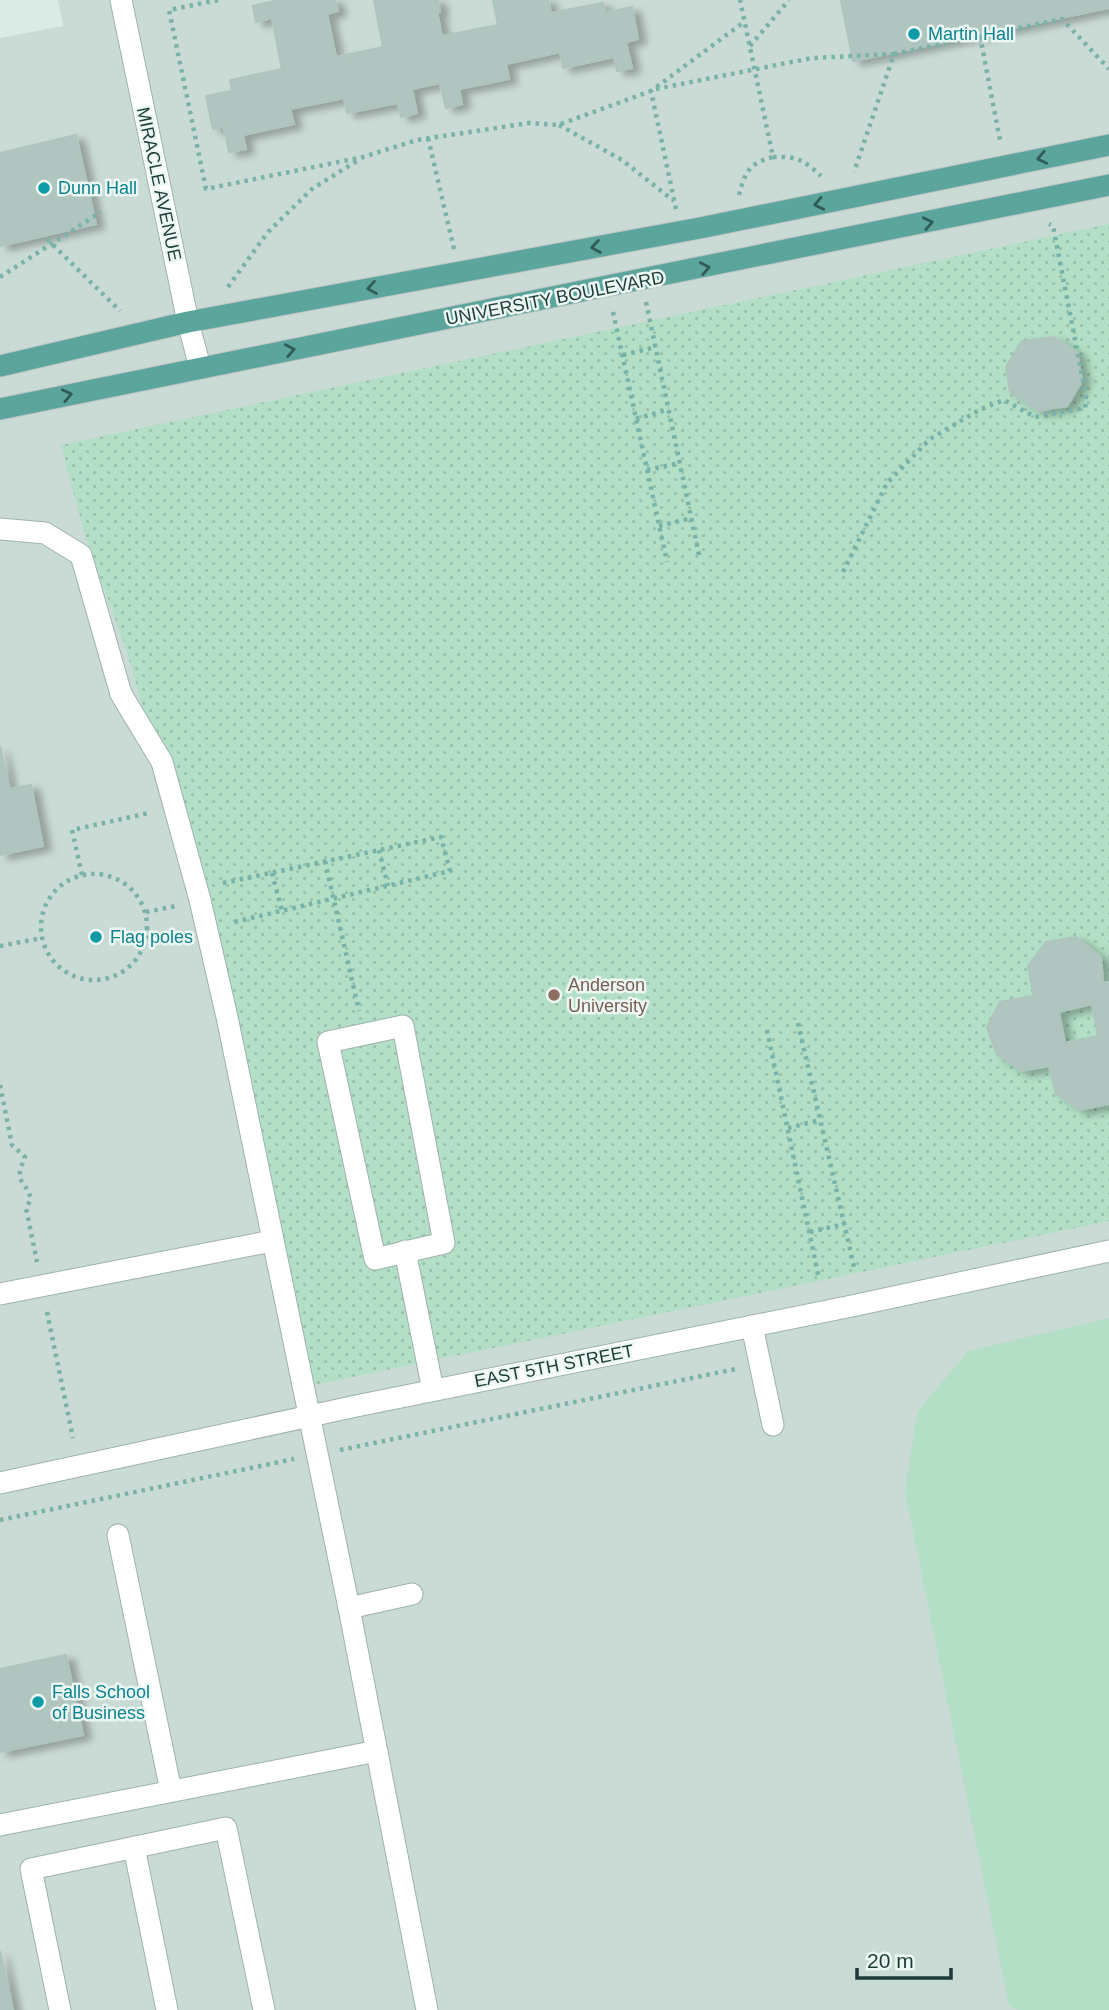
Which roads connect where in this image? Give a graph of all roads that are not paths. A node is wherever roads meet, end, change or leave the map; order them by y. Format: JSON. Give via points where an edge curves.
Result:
{"nodes":[{"id":1,"x":121,"y":0,"type":"edge"},
{"id":2,"x":1109,"y":145,"type":"edge"},
{"id":3,"x":1109,"y":185,"type":"edge"},
{"id":4,"x":188,"y":322,"type":"junction"},
{"id":5,"x":0,"y":366,"type":"edge"},
{"id":6,"x":200,"y":367,"type":"junction"},
{"id":7,"x":0,"y":410,"type":"edge"},
{"id":8,"x":0,"y":529,"type":"edge"},
{"id":9,"x":272,"y":1241,"type":"junction"},
{"id":10,"x":405,"y":1251,"type":"junction"},
{"id":11,"x":1109,"y":1251,"type":"edge"},
{"id":12,"x":0,"y":1294,"type":"edge"},
{"id":13,"x":752,"y":1326,"type":"junction"},
{"id":14,"x":433,"y":1390,"type":"junction"},
{"id":15,"x":310,"y":1417,"type":"junction"},
{"id":16,"x":773,"y":1425,"type":"dead end"},
{"id":17,"x":0,"y":1483,"type":"edge"},
{"id":18,"x":118,"y":1535,"type":"dead end"},
{"id":19,"x":412,"y":1594,"type":"dead end"},
{"id":20,"x":349,"y":1608,"type":"junction"},
{"id":21,"x":377,"y":1751,"type":"junction"},
{"id":22,"x":171,"y":1791,"type":"junction"},
{"id":23,"x":0,"y":1825,"type":"edge"},
{"id":24,"x":134,"y":1847,"type":"junction"},
{"id":25,"x":60,"y":2010,"type":"edge"},
{"id":26,"x":167,"y":2010,"type":"edge"},
{"id":27,"x":264,"y":2010,"type":"edge"},
{"id":28,"x":427,"y":2010,"type":"edge"}],
"edges":[{"from":1,"to":4,"type":"street","name":"MIRACLE AVENUE"},
{"from":2,"to":4,"type":"main road","one_way":true,"via":[[700,228]]},
{"from":6,"to":3,"type":"main road","name":"UNIVERSITY BOULEVARD","one_way":true},
{"from":4,"to":5,"type":"main road"},
{"from":4,"to":6,"type":"street","name":"MIRACLE AVENUE"},
{"from":7,"to":6,"type":"main road","name":"UNIVERSITY BOULEVARD","one_way":true},
{"from":8,"to":9,"type":"street","via":[[46,533],[81,555],[121,694],[162,762],[227,1017]]},
{"from":9,"to":12,"type":"street"},
{"from":9,"to":15,"type":"street"},
{"from":10,"to":10,"type":"street","via":[[444,1243],[403,1026],[328,1042],[374,1259]]},
{"from":10,"to":14,"type":"street"},
{"from":11,"to":13,"type":"street","name":"EAST 5TH STREET"},
{"from":13,"to":14,"type":"street","name":"EAST 5TH STREET"},
{"from":13,"to":16,"type":"street"},
{"from":14,"to":15,"type":"street","name":"EAST 5TH STREET"},
{"from":15,"to":17,"type":"street","name":"EAST 5TH STREET"},
{"from":15,"to":20,"type":"street"},
{"from":18,"to":22,"type":"street"},
{"from":19,"to":20,"type":"street"},
{"from":20,"to":21,"type":"street"},
{"from":21,"to":22,"type":"street"},
{"from":21,"to":28,"type":"street"},
{"from":22,"to":23,"type":"street"},
{"from":24,"to":25,"type":"street","via":[[31,1869]]},
{"from":24,"to":26,"type":"street"},
{"from":24,"to":27,"type":"street","via":[[226,1828]]}]}
